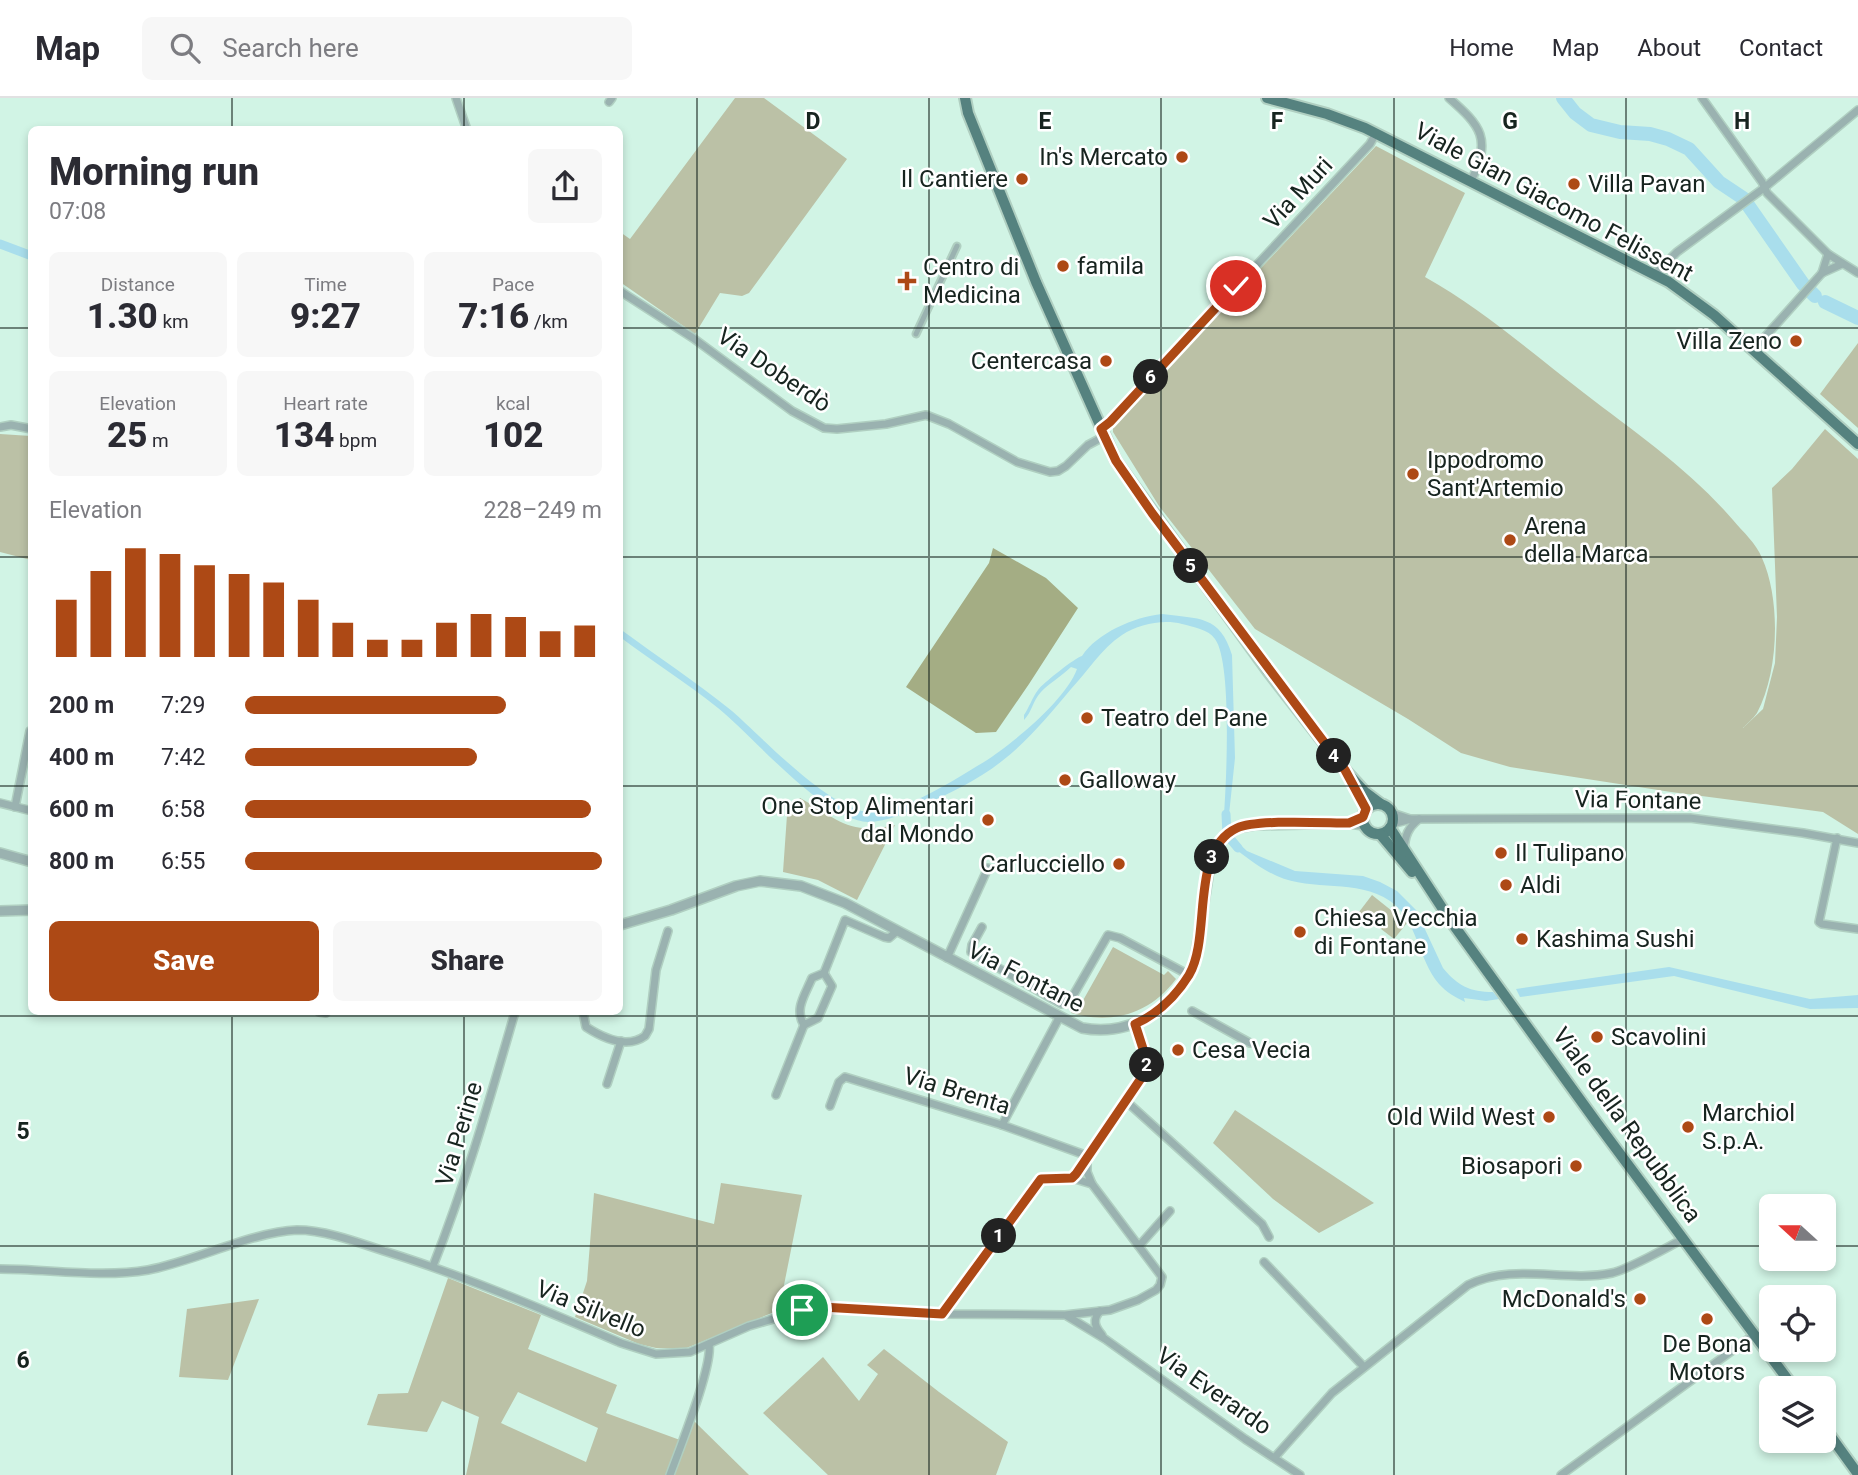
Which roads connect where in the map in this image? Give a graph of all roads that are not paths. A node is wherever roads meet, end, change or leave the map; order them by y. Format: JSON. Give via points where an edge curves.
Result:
{"nodes":[{"id":1,"x":456,"y":98,"type":"edge"},
{"id":2,"x":959,"y":98,"type":"edge"},
{"id":3,"x":965,"y":98,"type":"edge"},
{"id":4,"x":1266,"y":98,"type":"edge"},
{"id":5,"x":1449,"y":98,"type":"edge"},
{"id":6,"x":1702,"y":98,"type":"edge"},
{"id":7,"x":1858,"y":110,"type":"edge"},
{"id":8,"x":968,"y":113,"type":"junction"},
{"id":9,"x":466,"y":126,"type":"edge"},
{"id":10,"x":1376,"y":133,"type":"junction"},
{"id":11,"x":1471,"y":181,"type":"junction"},
{"id":12,"x":1764,"y":188,"type":"junction"},
{"id":13,"x":957,"y":246,"type":"dead end"},
{"id":14,"x":1828,"y":254,"type":"junction"},
{"id":15,"x":1842,"y":264,"type":"junction"},
{"id":16,"x":1822,"y":273,"type":"junction"},
{"id":17,"x":1858,"y":273,"type":"edge"},
{"id":18,"x":1655,"y":274,"type":"junction"},
{"id":19,"x":930,"y":280,"type":"dead end"},
{"id":20,"x":940,"y":284,"type":"junction"},
{"id":21,"x":623,"y":293,"type":"edge"},
{"id":22,"x":916,"y":334,"type":"dead end"},
{"id":23,"x":1754,"y":349,"type":"junction"},
{"id":24,"x":0,"y":427,"type":"edge"},
{"id":25,"x":28,"y":428,"type":"edge"},
{"id":26,"x":1103,"y":432,"type":"junction"},
{"id":27,"x":1858,"y":444,"type":"edge"},
{"id":28,"x":28,"y":742,"type":"edge"},
{"id":29,"x":1345,"y":770,"type":"junction"},
{"id":30,"x":0,"y":803,"type":"edge"},
{"id":31,"x":1381,"y":804,"type":"junction"},
{"id":32,"x":15,"y":807,"type":"junction"},
{"id":33,"x":28,"y":810,"type":"edge"},
{"id":34,"x":1364,"y":817,"type":"junction"},
{"id":35,"x":1415,"y":819,"type":"junction"},
{"id":36,"x":1389,"y":825,"type":"junction"},
{"id":37,"x":1837,"y":838,"type":"junction"},
{"id":38,"x":1858,"y":843,"type":"edge"},
{"id":39,"x":1404,"y":850,"type":"junction"},
{"id":40,"x":0,"y":853,"type":"edge"},
{"id":41,"x":28,"y":861,"type":"edge"},
{"id":42,"x":988,"y":868,"type":"dead end"},
{"id":43,"x":1427,"y":886,"type":"junction"},
{"id":44,"x":845,"y":903,"type":"junction"},
{"id":45,"x":28,"y":910,"type":"edge"},
{"id":46,"x":0,"y":911,"type":"edge"},
{"id":47,"x":845,"y":920,"type":"junction"},
{"id":48,"x":623,"y":924,"type":"edge"},
{"id":49,"x":982,"y":926,"type":"dead end"},
{"id":50,"x":1858,"y":929,"type":"edge"},
{"id":51,"x":668,"y":931,"type":"dead end"},
{"id":52,"x":897,"y":931,"type":"junction"},
{"id":53,"x":947,"y":958,"type":"junction"},
{"id":54,"x":824,"y":973,"type":"junction"},
{"id":55,"x":1189,"y":975,"type":"junction"},
{"id":56,"x":1036,"y":989,"type":"junction"},
{"id":57,"x":1029,"y":1002,"type":"junction"},
{"id":58,"x":1192,"y":1011,"type":"dead end"},
{"id":59,"x":514,"y":1015,"type":"edge"},
{"id":60,"x":584,"y":1015,"type":"edge"},
{"id":61,"x":1059,"y":1018,"type":"junction"},
{"id":62,"x":1135,"y":1024,"type":"junction"},
{"id":63,"x":804,"y":1025,"type":"junction"},
{"id":64,"x":621,"y":1041,"type":"junction"},
{"id":65,"x":1250,"y":1043,"type":"dead end"},
{"id":66,"x":607,"y":1084,"type":"dead end"},
{"id":67,"x":776,"y":1095,"type":"dead end"},
{"id":68,"x":1126,"y":1101,"type":"junction"},
{"id":69,"x":830,"y":1106,"type":"dead end"},
{"id":70,"x":1002,"y":1125,"type":"junction"},
{"id":71,"x":1088,"y":1156,"type":"junction"},
{"id":72,"x":1072,"y":1178,"type":"junction"},
{"id":73,"x":1092,"y":1184,"type":"junction"},
{"id":74,"x":1170,"y":1211,"type":"dead end"},
{"id":75,"x":1269,"y":1237,"type":"dead end"},
{"id":76,"x":1684,"y":1238,"type":"junction"},
{"id":77,"x":1139,"y":1246,"type":"junction"},
{"id":78,"x":1264,"y":1262,"type":"dead end"},
{"id":79,"x":433,"y":1266,"type":"junction"},
{"id":80,"x":0,"y":1269,"type":"edge"},
{"id":81,"x":963,"y":1288,"type":"junction"},
{"id":82,"x":1100,"y":1311,"type":"junction"},
{"id":83,"x":942,"y":1314,"type":"junction"},
{"id":84,"x":964,"y":1314,"type":"junction"},
{"id":85,"x":1065,"y":1315,"type":"junction"},
{"id":86,"x":1755,"y":1334,"type":"junction"},
{"id":87,"x":1105,"y":1339,"type":"junction"},
{"id":88,"x":709,"y":1344,"type":"junction"},
{"id":89,"x":1364,"y":1367,"type":"junction"},
{"id":90,"x":1785,"y":1376,"type":"edge"},
{"id":91,"x":1836,"y":1444,"type":"edge"},
{"id":92,"x":1275,"y":1457,"type":"junction"},
{"id":93,"x":1858,"y":1474,"type":"edge"},
{"id":94,"x":670,"y":1475,"type":"edge"},
{"id":95,"x":1300,"y":1475,"type":"edge"},
{"id":96,"x":1561,"y":1475,"type":"edge"}],
"edges":[{"from":1,"to":9,"type":"street"},
{"from":2,"to":8,"type":"main road"},
{"from":3,"to":8,"type":"main road"},
{"from":4,"to":10,"type":"main road","name":"Viale Gian Giacomo Felissent"},
{"from":5,"to":11,"type":"street","via":[[1479,130],[1479,159]]},
{"from":6,"to":12,"type":"street"},
{"from":7,"to":12,"type":"street"},
{"from":8,"to":26,"type":"main road","name":"Viale della Repubblica","via":[[1031,272]]},
{"from":10,"to":11,"type":"main road","name":"Viale Gian Giacomo Felissent"},
{"from":10,"to":26,"type":"street","name":"Via Muri"},
{"from":11,"to":18,"type":"main road","name":"Viale Gian Giacomo Felissent"},
{"from":12,"to":14,"type":"street"},
{"from":12,"to":18,"type":"street","via":[[1677,252]]},
{"from":13,"to":20,"type":"street"},
{"from":14,"to":15,"type":"street"},
{"from":14,"to":16,"type":"street"},
{"from":15,"to":16,"type":"street"},
{"from":15,"to":17,"type":"street"},
{"from":16,"to":23,"type":"street"},
{"from":18,"to":23,"type":"main road","name":"Viale Gian Giacomo Felissent","via":[[1697,301]]},
{"from":19,"to":20,"type":"street"},
{"from":20,"to":22,"type":"street"},
{"from":21,"to":26,"type":"street","name":"Via Doberdò","via":[[812,424],[837,429],[926,415],[1017,462],[1050,472],[1066,466]]},
{"from":23,"to":27,"type":"main road","name":"Viale Gian Giacomo Felissent"},
{"from":24,"to":25,"type":"street"},
{"from":26,"to":29,"type":"main road","name":"Viale della Repubblica","via":[[1116,461],[1152,513]]},
{"from":28,"to":32,"type":"street"},
{"from":29,"to":31,"type":"main road","name":"Viale della Repubblica"},
{"from":29,"to":34,"type":"main road","name":"Viale della Repubblica"},
{"from":30,"to":32,"type":"street"},
{"from":31,"to":34,"type":"main road","via":[[1373,804]]},
{"from":31,"to":36,"type":"main road","name":"Viale della Repubblica"},
{"from":32,"to":33,"type":"street"},
{"from":34,"to":36,"type":"main road","name":"Viale della Repubblica","via":[[1371,832]]},
{"from":34,"to":55,"type":"street","name":"Via Fontane","via":[[1349,823],[1254,825],[1234,830],[1223,839],[1209,870]]},
{"from":35,"to":36,"type":"street","name":"Via Fontane"},
{"from":35,"to":37,"type":"street","name":"Via Fontane","via":[[1690,818]]},
{"from":35,"to":39,"type":"street"},
{"from":36,"to":39,"type":"main road","name":"Viale della Repubblica"},
{"from":36,"to":43,"type":"main road","name":"Viale della Repubblica"},
{"from":37,"to":38,"type":"street","name":"Via Fontane"},
{"from":37,"to":50,"type":"street","via":[[1819,922]]},
{"from":39,"to":43,"type":"main road","name":"Viale della Repubblica"},
{"from":40,"to":41,"type":"street"},
{"from":42,"to":53,"type":"street"},
{"from":43,"to":76,"type":"main road","name":"Viale della Repubblica"},
{"from":44,"to":47,"type":"street"},
{"from":44,"to":48,"type":"street","name":"Via Fontane","via":[[801,886],[760,881]]},
{"from":44,"to":52,"type":"street","name":"Via Fontane"},
{"from":45,"to":46,"type":"street"},
{"from":47,"to":52,"type":"street","via":[[884,937]]},
{"from":47,"to":54,"type":"street"},
{"from":49,"to":56,"type":"street","via":[[971,952]]},
{"from":51,"to":64,"type":"street","via":[[656,970],[649,1029],[638,1041]]},
{"from":52,"to":53,"type":"street","name":"Via Fontane"},
{"from":53,"to":57,"type":"street","name":"Via Fontane"},
{"from":54,"to":63,"type":"street","via":[[812,978],[799,1010]]},
{"from":54,"to":63,"type":"street","via":[[832,986],[818,1018]]},
{"from":55,"to":56,"type":"street","via":[[1112,935],[1105,938],[1070,1001],[1061,1004]]},
{"from":55,"to":62,"type":"street","name":"Via Fontane","via":[[1152,1017]]},
{"from":56,"to":57,"type":"street"},
{"from":57,"to":61,"type":"street","name":"Via Fontane"},
{"from":58,"to":65,"type":"street"},
{"from":59,"to":79,"type":"street","name":"Via Perine","via":[[456,1209]]},
{"from":60,"to":64,"type":"street","via":[[586,1027]]},
{"from":61,"to":62,"type":"street","name":"Via Fontane","via":[[1100,1032]]},
{"from":61,"to":70,"type":"street"},
{"from":62,"to":68,"type":"street","via":[[1147,1068]]},
{"from":63,"to":67,"type":"street"},
{"from":64,"to":66,"type":"street"},
{"from":68,"to":71,"type":"street"},
{"from":68,"to":75,"type":"street","via":[[1262,1224]]},
{"from":69,"to":70,"type":"street","name":"Via Brenta","via":[[845,1077]]},
{"from":70,"to":71,"type":"street","name":"Via Brenta"},
{"from":71,"to":72,"type":"street"},
{"from":71,"to":73,"type":"street"},
{"from":72,"to":73,"type":"street"},
{"from":72,"to":81,"type":"street","via":[[1041,1179]]},
{"from":73,"to":77,"type":"street","name":"Via Silvello"},
{"from":74,"to":77,"type":"street"},
{"from":76,"to":86,"type":"main road","name":"Viale della Repubblica"},
{"from":76,"to":89,"type":"street","via":[[1612,1273],[1509,1273],[1478,1280]]},
{"from":77,"to":82,"type":"street","name":"Via Silvello","via":[[1162,1277],[1160,1285],[1138,1300]]},
{"from":78,"to":89,"type":"street"},
{"from":79,"to":80,"type":"street","name":"Via Silvello","via":[[301,1230],[145,1270]]},
{"from":79,"to":88,"type":"street","name":"Via Silvello","via":[[644,1352],[690,1352]]},
{"from":81,"to":83,"type":"street"},
{"from":81,"to":84,"type":"street","via":[[957,1303]]},
{"from":82,"to":85,"type":"street","name":"Via Silvello"},
{"from":82,"to":87,"type":"street","via":[[1095,1323]]},
{"from":83,"to":84,"type":"street","name":"Via Silvello"},
{"from":83,"to":88,"type":"street","name":"Via Silvello","via":[[814,1307],[749,1326]]},
{"from":84,"to":85,"type":"street","name":"Via Silvello"},
{"from":85,"to":87,"type":"street","name":"Via Everardo"},
{"from":86,"to":90,"type":"main road","name":"Viale della Repubblica"},
{"from":86,"to":96,"type":"street"},
{"from":87,"to":92,"type":"street","name":"Via Everardo"},
{"from":88,"to":94,"type":"street"},
{"from":89,"to":92,"type":"street","via":[[1332,1393]]},
{"from":91,"to":93,"type":"main road"},
{"from":92,"to":95,"type":"street","name":"Via Everardo"}]}
